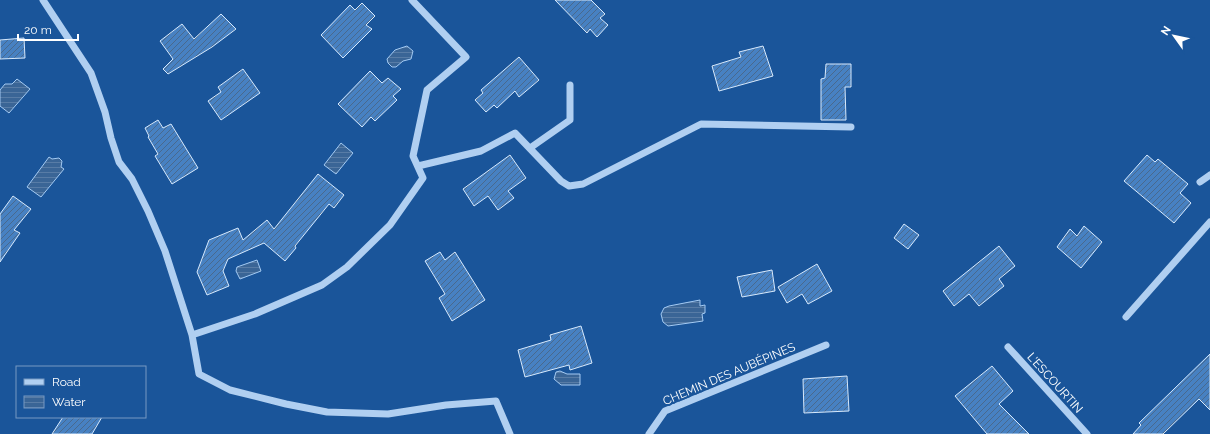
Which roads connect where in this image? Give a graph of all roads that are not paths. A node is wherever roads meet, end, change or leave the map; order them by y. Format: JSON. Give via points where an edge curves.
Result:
{"nodes":[{"id":1,"x":43,"y":0,"type":"edge"},
{"id":2,"x":412,"y":0,"type":"edge"},
{"id":3,"x":570,"y":85,"type":"dead end"},
{"id":4,"x":851,"y":127,"type":"dead end"},
{"id":5,"x":530,"y":148,"type":"junction"},
{"id":6,"x":418,"y":166,"type":"junction"},
{"id":7,"x":1210,"y":175,"type":"edge"},
{"id":8,"x":1200,"y":182,"type":"dead end"},
{"id":9,"x":1210,"y":222,"type":"edge"},
{"id":10,"x":1126,"y":317,"type":"dead end"},
{"id":11,"x":192,"y":334,"type":"junction"},
{"id":12,"x":826,"y":345,"type":"dead end"},
{"id":13,"x":1008,"y":347,"type":"dead end"},
{"id":14,"x":510,"y":434,"type":"edge"},
{"id":15,"x":649,"y":434,"type":"edge"},
{"id":16,"x":1086,"y":434,"type":"edge"}],
"edges":[{"from":1,"to":11,"type":"street","via":[[92,73],[119,162],[132,179],[148,211],[162,244]]},
{"from":2,"to":6,"type":"street","via":[[466,57],[427,90],[413,156]]},
{"from":3,"to":5,"type":"street","via":[[570,120]]},
{"from":4,"to":5,"type":"street","via":[[701,124],[583,184],[570,186],[561,181]]},
{"from":5,"to":6,"type":"street","via":[[515,133],[481,151]]},
{"from":6,"to":11,"type":"street","via":[[423,178],[390,225],[347,267],[322,285],[255,314]]},
{"from":7,"to":8,"type":"street"},
{"from":9,"to":10,"type":"street"},
{"from":11,"to":14,"type":"street","via":[[199,374],[230,390],[327,412],[388,414],[446,405],[496,401]]},
{"from":12,"to":15,"type":"street","name":"CHEMIN DES AUBÉPINES","via":[[666,411]]},
{"from":13,"to":16,"type":"street","name":"L'ESCOURTIN"}]}
